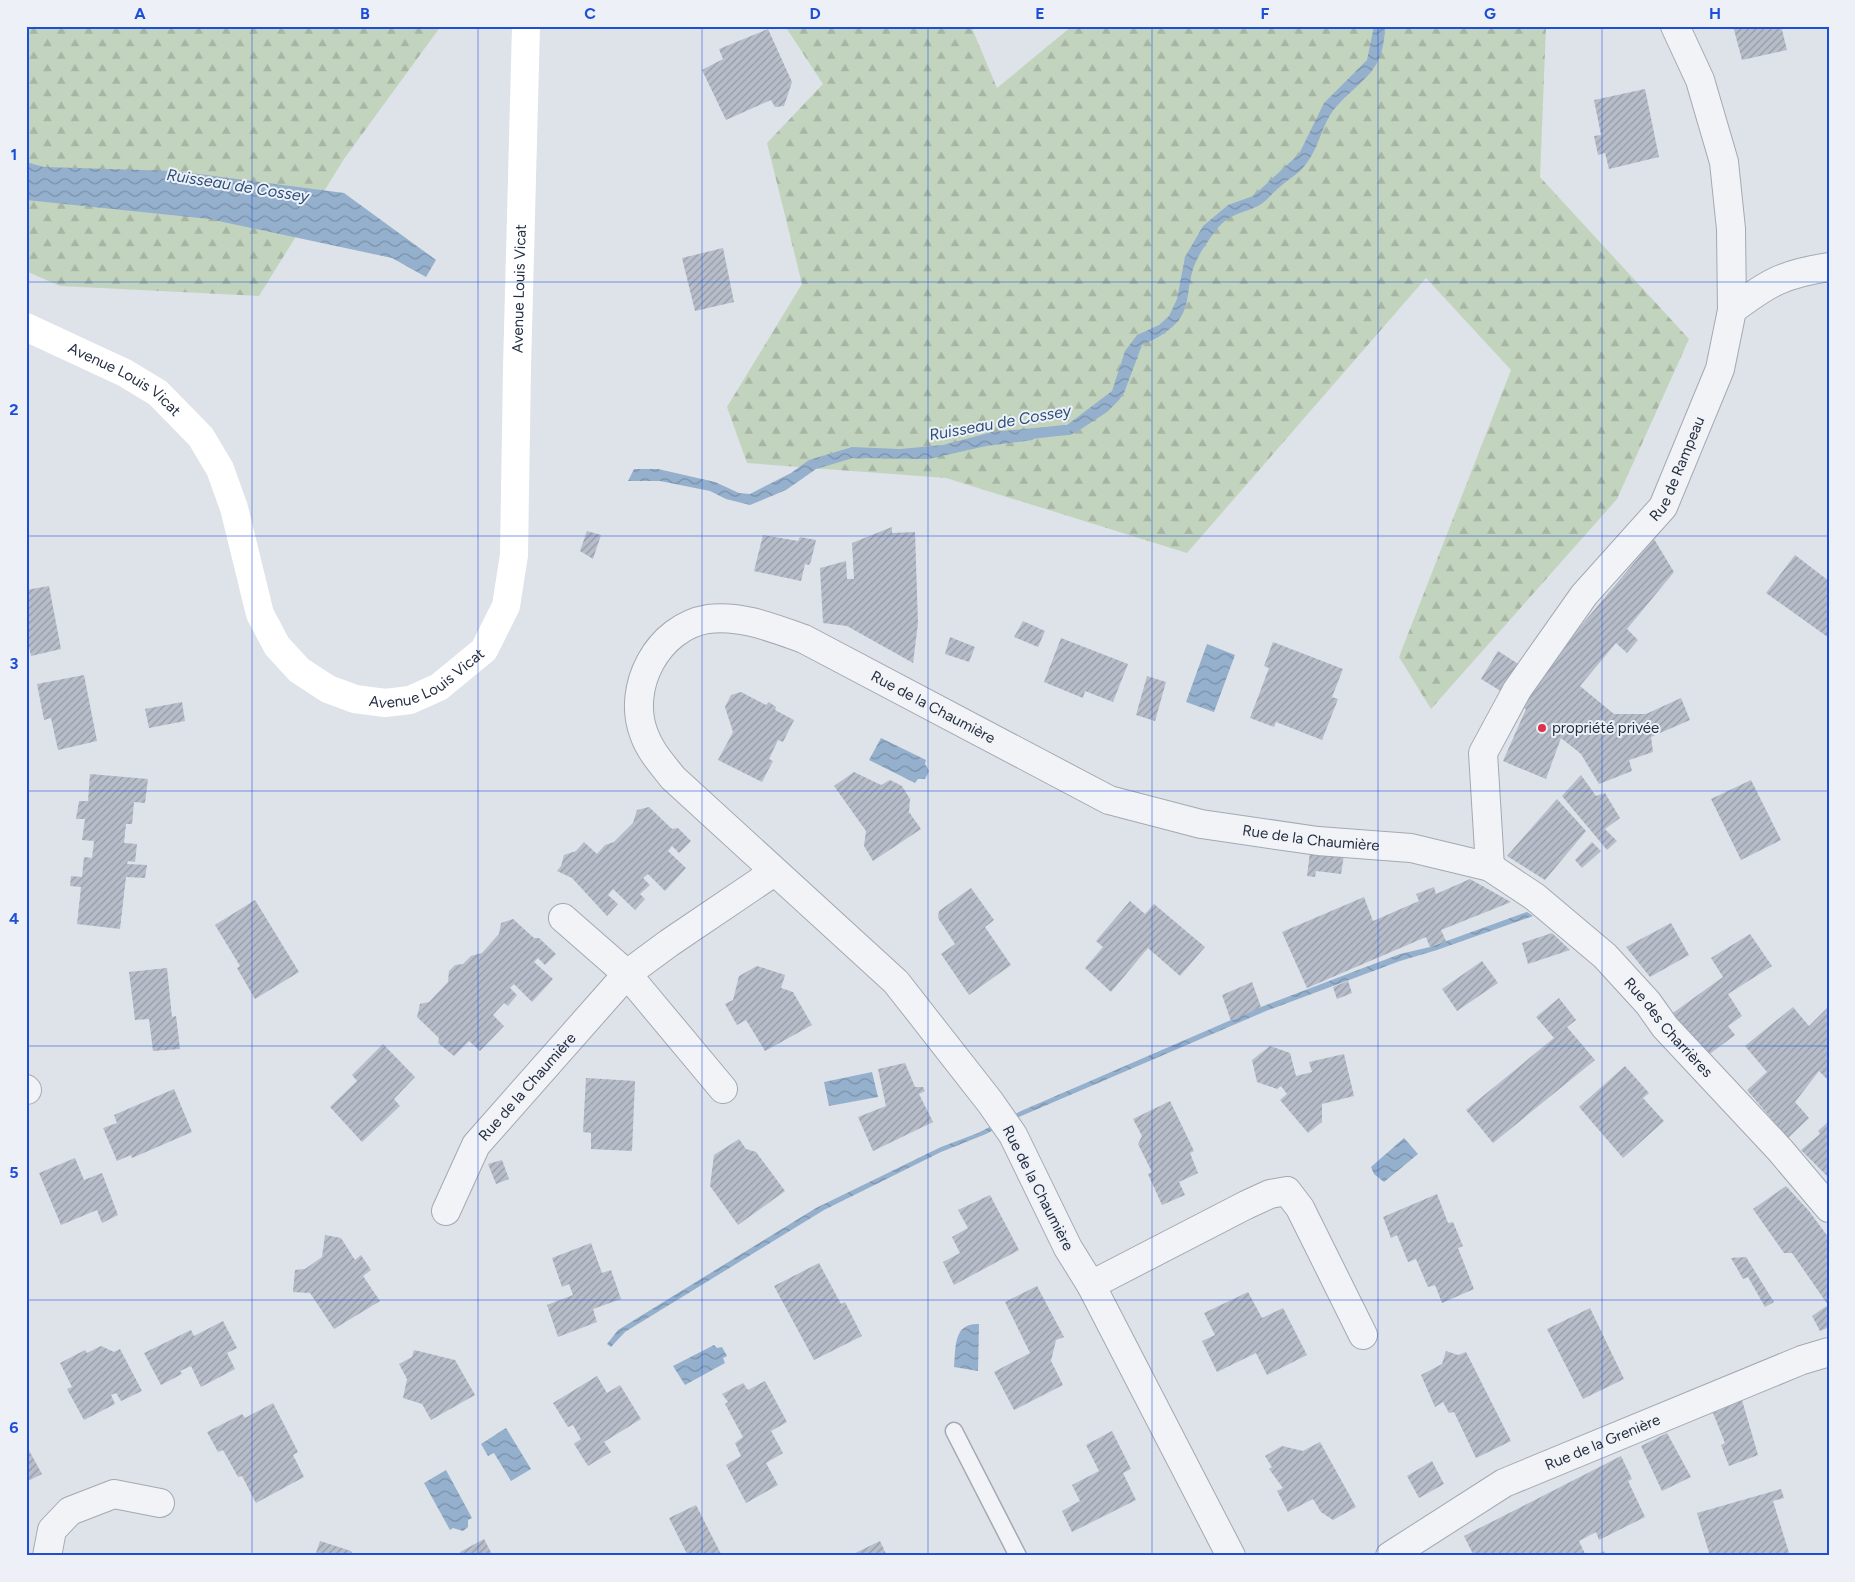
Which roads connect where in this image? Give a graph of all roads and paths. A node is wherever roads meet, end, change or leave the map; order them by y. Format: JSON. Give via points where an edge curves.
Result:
{"nodes":[{"id":1,"x":526,"y":26,"type":"edge"},
{"id":2,"x":1675,"y":26,"type":"edge"},
{"id":3,"x":1829,"y":267,"type":"edge"},
{"id":4,"x":1732,"y":310,"type":"junction"},
{"id":5,"x":26,"y":327,"type":"edge"},
{"id":6,"x":1490,"y":867,"type":"junction"},
{"id":7,"x":774,"y":872,"type":"junction"},
{"id":8,"x":562,"y":918,"type":"dead end"},
{"id":9,"x":627,"y":974,"type":"junction"},
{"id":10,"x":723,"y":1088,"type":"dead end"},
{"id":11,"x":1829,"y":1208,"type":"edge"},
{"id":12,"x":446,"y":1211,"type":"dead end"},
{"id":13,"x":1092,"y":1285,"type":"junction"},
{"id":14,"x":1363,"y":1335,"type":"dead end"},
{"id":15,"x":1829,"y":1352,"type":"edge"},
{"id":16,"x":954,"y":1431,"type":"dead end"},
{"id":17,"x":160,"y":1503,"type":"dead end"},
{"id":18,"x":46,"y":1556,"type":"edge"},
{"id":19,"x":1018,"y":1556,"type":"edge"},
{"id":20,"x":1231,"y":1556,"type":"edge"},
{"id":21,"x":1390,"y":1556,"type":"edge"}],
"edges":[{"from":1,"to":5,"type":"main road","name":"Avenue Louis Vicat","via":[[514,555],[506,606],[484,650],[439,687],[410,700],[385,703],[355,700],[328,689],[299,670],[277,646],[260,614],[234,508],[220,469],[201,438],[150,388],[125,372]]},
{"from":2,"to":4,"type":"street","name":"Rue de Rampeau","via":[[1700,80],[1724,162],[1731,229]]},
{"from":3,"to":4,"type":"street","via":[[1798,271],[1764,285]]},
{"from":4,"to":6,"type":"street","name":"Rue de Rampeau","via":[[1720,369],[1663,507],[1584,595],[1517,690],[1483,753]]},
{"from":6,"to":7,"type":"street","name":"Rue de la Chaumière","via":[[1411,848],[1318,841],[1200,824],[1109,800],[804,639],[766,625],[733,618],[706,620],[685,628],[662,644],[649,663],[641,684],[639,709],[644,733],[655,756],[673,778]]},
{"from":6,"to":11,"type":"street","name":"Rue des Charrières","via":[[1535,897],[1605,956]]},
{"from":7,"to":9,"type":"street","name":"Rue de la Chaumière","via":[[668,942]]},
{"from":7,"to":13,"type":"street","name":"Rue de la Chaumière","via":[[896,982],[990,1102],[1013,1135],[1068,1248]]},
{"from":8,"to":9,"type":"street"},
{"from":9,"to":10,"type":"street"},
{"from":9,"to":12,"type":"street","name":"Rue de la Chaumière","via":[[476,1145]]},
{"from":13,"to":14,"type":"street","via":[[1246,1205],[1270,1194],[1287,1191],[1300,1208]]},
{"from":13,"to":20,"type":"street","name":"Rue de la Chaumière"},
{"from":15,"to":21,"type":"street","name":"Rue de la Grenière","via":[[1504,1483]]},
{"from":16,"to":19,"type":"lane"},
{"from":17,"to":18,"type":"street","via":[[114,1494],[70,1511],[52,1530]]}]}
